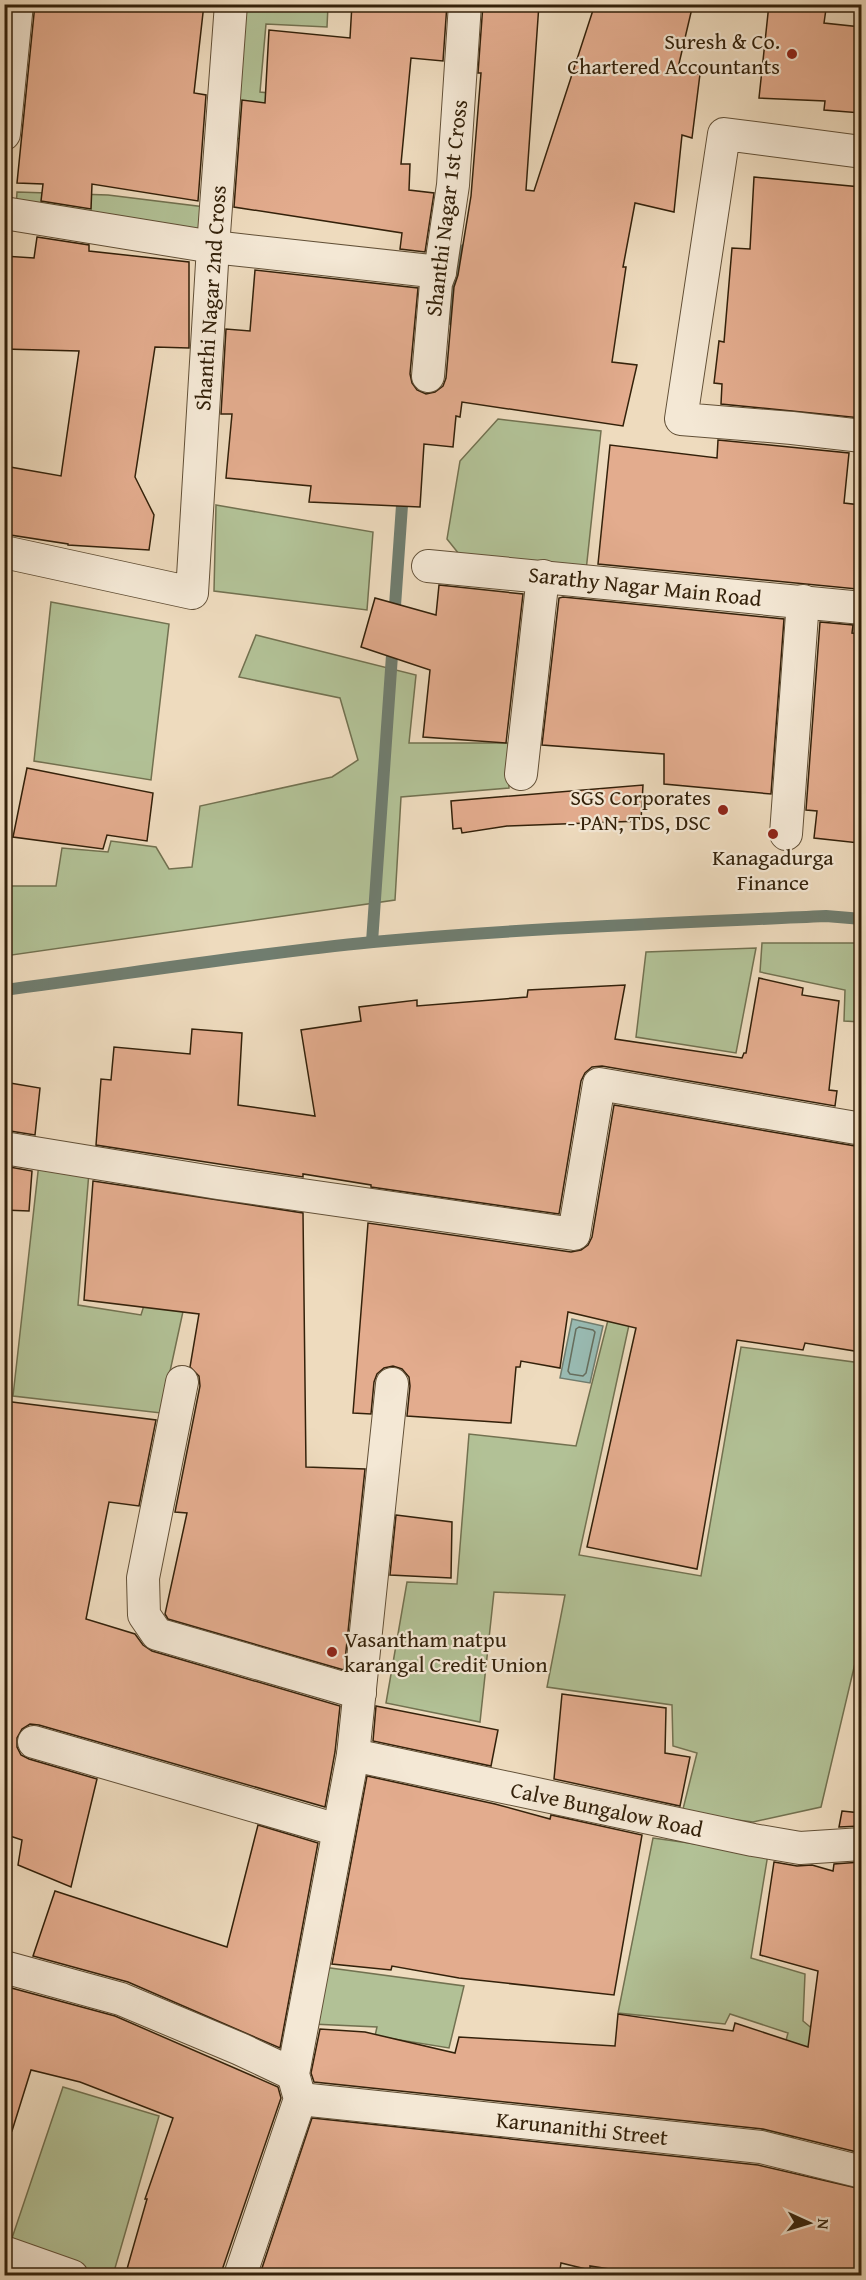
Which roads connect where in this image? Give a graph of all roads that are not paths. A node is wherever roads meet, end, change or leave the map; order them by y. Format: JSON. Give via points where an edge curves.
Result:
{"nodes":[{"id":1,"x":17,"y":4,"type":"edge"},
{"id":2,"x":231,"y":4,"type":"edge"},
{"id":3,"x":465,"y":4,"type":"edge"},
{"id":4,"x":4,"y":134,"type":"edge"},
{"id":5,"x":861,"y":152,"type":"edge"},
{"id":6,"x":4,"y":213,"type":"edge"},
{"id":7,"x":213,"y":247,"type":"junction"},
{"id":8,"x":440,"y":272,"type":"junction"},
{"id":9,"x":428,"y":376,"type":"dead end"},
{"id":10,"x":861,"y":436,"type":"edge"},
{"id":11,"x":4,"y":552,"type":"edge"},
{"id":12,"x":428,"y":566,"type":"dead end"},
{"id":13,"x":543,"y":576,"type":"junction"},
{"id":14,"x":803,"y":601,"type":"junction"},
{"id":15,"x":861,"y":608,"type":"edge"},
{"id":16,"x":521,"y":774,"type":"dead end"},
{"id":17,"x":786,"y":834,"type":"dead end"},
{"id":18,"x":861,"y":1130,"type":"edge"},
{"id":19,"x":4,"y":1148,"type":"edge"},
{"id":20,"x":182,"y":1382,"type":"dead end"},
{"id":21,"x":392,"y":1384,"type":"dead end"},
{"id":22,"x":360,"y":1693,"type":"junction"},
{"id":23,"x":34,"y":1742,"type":"dead end"},
{"id":24,"x":353,"y":1755,"type":"junction"},
{"id":25,"x":338,"y":1830,"type":"junction"},
{"id":26,"x":861,"y":1844,"type":"edge"},
{"id":27,"x":4,"y":1967,"type":"edge"},
{"id":28,"x":297,"y":2087,"type":"junction"},
{"id":29,"x":861,"y":2172,"type":"edge"},
{"id":30,"x":4,"y":2252,"type":"edge"},
{"id":31,"x":72,"y":2276,"type":"edge"},
{"id":32,"x":240,"y":2276,"type":"edge"}],
"edges":[{"from":1,"to":4,"type":"street"},
{"from":2,"to":7,"type":"street","name":"Shanthi Nagar 2nd Cross"},
{"from":3,"to":8,"type":"street","name":"Shanthi Nagar 1st Cross","via":[[453,185]]},
{"from":5,"to":10,"type":"street","via":[[724,134],[681,418]]},
{"from":6,"to":7,"type":"street"},
{"from":7,"to":8,"type":"street"},
{"from":7,"to":11,"type":"street","name":"Shanthi Nagar 2nd Cross","via":[[192,593]]},
{"from":8,"to":9,"type":"street","name":"Shanthi Nagar 1st Cross"},
{"from":12,"to":13,"type":"street","name":"Sarathy Nagar Main Road"},
{"from":13,"to":14,"type":"street","name":"Sarathy Nagar Main Road"},
{"from":13,"to":16,"type":"street"},
{"from":14,"to":15,"type":"street","name":"Sarathy Nagar Main Road"},
{"from":14,"to":17,"type":"street"},
{"from":18,"to":19,"type":"street","via":[[600,1084],[574,1234]]},
{"from":20,"to":22,"type":"street","via":[[142,1578],[144,1614],[157,1634]]},
{"from":21,"to":22,"type":"street"},
{"from":22,"to":24,"type":"street"},
{"from":23,"to":25,"type":"street"},
{"from":24,"to":25,"type":"street"},
{"from":24,"to":26,"type":"street","name":"Calve Bungalow Road","via":[[753,1840],[800,1848]]},
{"from":25,"to":28,"type":"street"},
{"from":27,"to":28,"type":"street","name":"Karunanithi Street","via":[[121,1999]]},
{"from":28,"to":29,"type":"street","name":"Karunanithi Street","via":[[761,2147]]},
{"from":28,"to":32,"type":"street"},
{"from":30,"to":31,"type":"street"}]}
